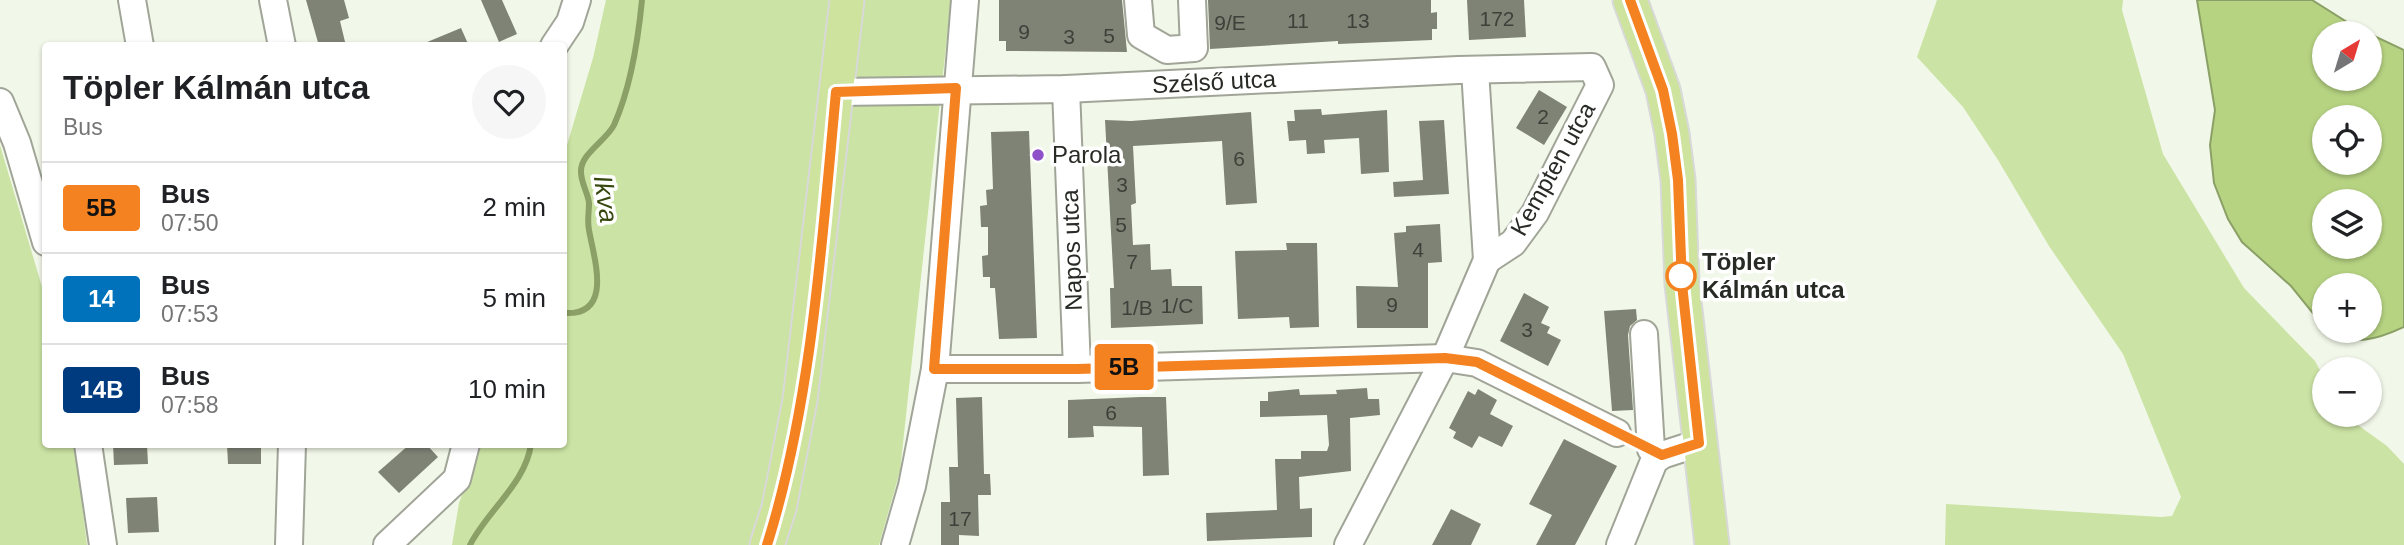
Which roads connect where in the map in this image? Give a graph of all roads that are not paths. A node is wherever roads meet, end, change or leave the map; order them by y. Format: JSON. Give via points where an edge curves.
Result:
{"nodes":[{"id":1,"x":132,"y":0,"type":"edge"},
{"id":2,"x":273,"y":0,"type":"edge"},
{"id":3,"x":577,"y":0,"type":"edge"},
{"id":4,"x":847,"y":0,"type":"edge"},
{"id":5,"x":965,"y":0,"type":"edge"},
{"id":6,"x":1138,"y":0,"type":"edge"},
{"id":7,"x":1192,"y":0,"type":"edge"},
{"id":8,"x":1630,"y":0,"type":"edge"},
{"id":9,"x":139,"y":42,"type":"edge"},
{"id":10,"x":281,"y":42,"type":"edge"},
{"id":11,"x":557,"y":42,"type":"edge"},
{"id":12,"x":1592,"y":67,"type":"joint"},
{"id":13,"x":1475,"y":69,"type":"junction"},
{"id":14,"x":956,"y":88,"type":"junction"},
{"id":15,"x":1066,"y":89,"type":"junction"},
{"id":16,"x":836,"y":92,"type":"junction"},
{"id":17,"x":0,"y":102,"type":"edge"},
{"id":18,"x":42,"y":229,"type":"edge"},
{"id":19,"x":1487,"y":260,"type":"junction"},
{"id":20,"x":1644,"y":334,"type":"dead end"},
{"id":21,"x":1445,"y":358,"type":"junction"},
{"id":22,"x":934,"y":369,"type":"junction"},
{"id":23,"x":1077,"y":369,"type":"junction"},
{"id":24,"x":1618,"y":433,"type":"dead end"},
{"id":25,"x":1699,"y":443,"type":"junction"},
{"id":26,"x":89,"y":448,"type":"edge"},
{"id":27,"x":292,"y":448,"type":"edge"},
{"id":28,"x":466,"y":448,"type":"edge"},
{"id":29,"x":1657,"y":452,"type":"junction"},
{"id":30,"x":103,"y":545,"type":"edge"},
{"id":31,"x":289,"y":545,"type":"edge"},
{"id":32,"x":387,"y":545,"type":"edge"},
{"id":33,"x":767,"y":545,"type":"edge"},
{"id":34,"x":895,"y":545,"type":"edge"},
{"id":35,"x":1348,"y":545,"type":"edge"},
{"id":36,"x":1620,"y":545,"type":"edge"},
{"id":37,"x":1712,"y":545,"type":"edge"}],
"edges":[{"from":1,"to":9,"type":"street"},
{"from":2,"to":10,"type":"street"},
{"from":3,"to":11,"type":"street"},
{"from":4,"to":16,"type":"main road"},
{"from":5,"to":14,"type":"street"},
{"from":6,"to":7,"type":"street","name":"Szélső utca","via":[[1141,35],[1167,50],[1194,48]]},
{"from":8,"to":25,"type":"main road","via":[[1663,90],[1672,134]]},
{"from":12,"to":13,"type":"street","name":"Szélső utca"},
{"from":12,"to":19,"type":"street","name":"Kempten utca","via":[[1600,85],[1535,213],[1513,243]]},
{"from":13,"to":15,"type":"street","name":"Szélső utca"},
{"from":13,"to":19,"type":"street","name":"Kempten utca"},
{"from":14,"to":15,"type":"street","name":"Szélső utca"},
{"from":14,"to":16,"type":"street","name":"Szélső utca"},
{"from":14,"to":22,"type":"street"},
{"from":15,"to":23,"type":"street","name":"Napos utca"},
{"from":16,"to":33,"type":"main road","via":[[800,400]]},
{"from":17,"to":18,"type":"street"},
{"from":19,"to":21,"type":"street","name":"Kempten utca"},
{"from":20,"to":29,"type":"street"},
{"from":21,"to":23,"type":"street"},
{"from":21,"to":24,"type":"street","via":[[1477,362]]},
{"from":21,"to":35,"type":"street","name":"Kempten utca"},
{"from":22,"to":23,"type":"street"},
{"from":22,"to":34,"type":"street","via":[[912,486]]},
{"from":25,"to":29,"type":"street"},
{"from":25,"to":37,"type":"main road"},
{"from":26,"to":30,"type":"street"},
{"from":27,"to":31,"type":"street"},
{"from":28,"to":32,"type":"street","via":[[457,479]]},
{"from":29,"to":36,"type":"street"}]}
